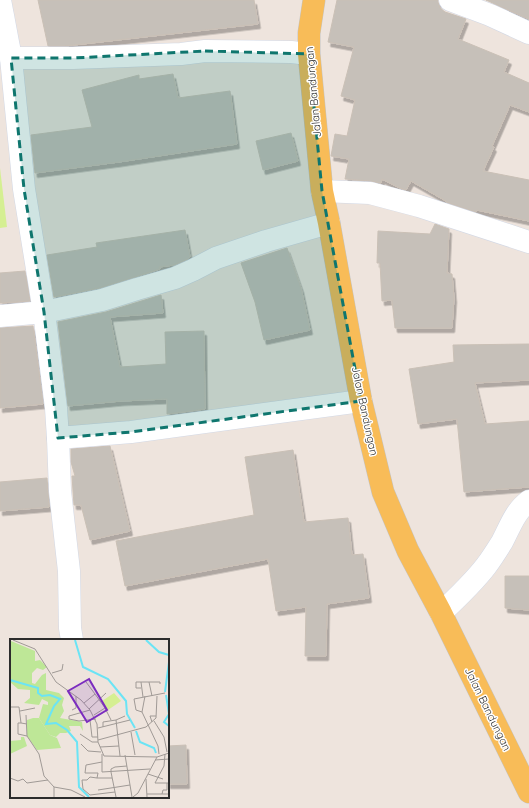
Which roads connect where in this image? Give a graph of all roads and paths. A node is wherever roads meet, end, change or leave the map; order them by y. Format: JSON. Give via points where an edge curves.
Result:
{"nodes":[{"id":1,"x":0,"y":0,"type":"edge"},
{"id":2,"x":314,"y":0,"type":"edge"},
{"id":3,"x":450,"y":0,"type":"edge"},
{"id":4,"x":529,"y":33,"type":"edge"},
{"id":5,"x":309,"y":54,"type":"junction"},
{"id":6,"x":11,"y":58,"type":"junction"},
{"id":7,"x":322,"y":191,"type":"junction"},
{"id":8,"x":328,"y":223,"type":"junction"},
{"id":9,"x":529,"y":242,"type":"edge"},
{"id":10,"x":44,"y":312,"type":"junction"},
{"id":11,"x":0,"y":316,"type":"edge"},
{"id":12,"x":361,"y":401,"type":"junction"},
{"id":13,"x":58,"y":438,"type":"junction"},
{"id":14,"x":529,"y":501,"type":"edge"},
{"id":15,"x":441,"y":613,"type":"junction"},
{"id":16,"x":72,"y":639,"type":"edge"},
{"id":17,"x":529,"y":792,"type":"edge"}],
"edges":[{"from":1,"to":6,"type":"street"},
{"from":2,"to":5,"type":"main road","name":"Jalan Bandungan"},
{"from":3,"to":4,"type":"street"},
{"from":5,"to":6,"type":"street","via":[[205,51],[73,58]]},
{"from":5,"to":7,"type":"main road","name":"Jalan Bandungan"},
{"from":6,"to":10,"type":"street","via":[[24,189]]},
{"from":7,"to":8,"type":"main road","name":"Jalan Bandungan"},
{"from":7,"to":9,"type":"street","via":[[370,193],[419,206]]},
{"from":8,"to":10,"type":"street","via":[[216,258],[175,278],[156,284],[102,300]]},
{"from":8,"to":12,"type":"main road","name":"Jalan Bandungan"},
{"from":10,"to":11,"type":"street"},
{"from":10,"to":13,"type":"street"},
{"from":12,"to":13,"type":"street","via":[[131,432]]},
{"from":12,"to":15,"type":"main road","name":"Jalan Bandungan","via":[[383,492],[408,551]]},
{"from":13,"to":16,"type":"street"},
{"from":14,"to":15,"type":"street","via":[[516,515],[502,543],[473,583]]},
{"from":15,"to":17,"type":"main road","name":"Jalan Bandungan"}]}
